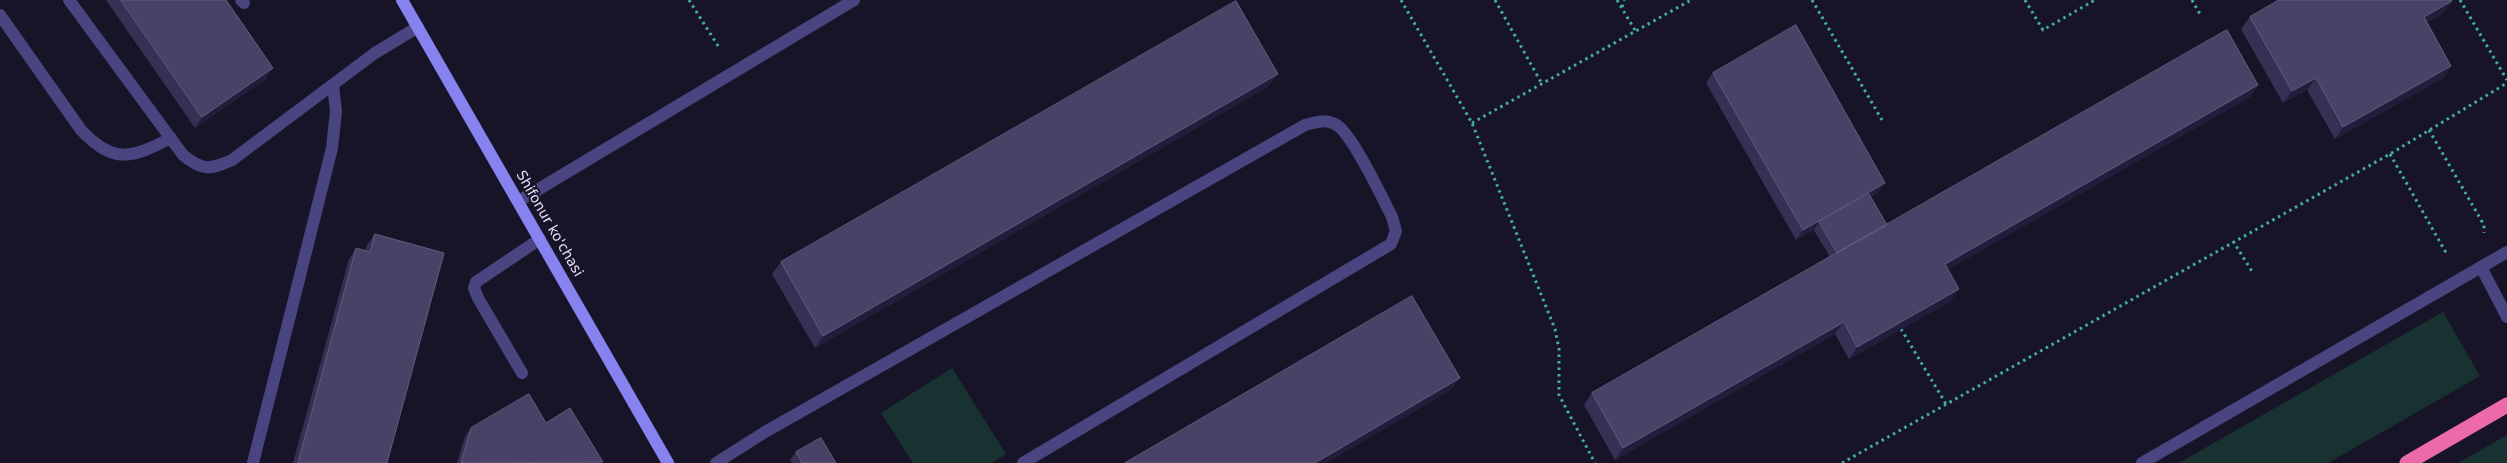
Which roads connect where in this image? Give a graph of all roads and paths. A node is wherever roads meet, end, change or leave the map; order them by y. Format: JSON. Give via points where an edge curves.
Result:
{"nodes":[{"id":1,"x":69,"y":0,"type":"edge"},
{"id":2,"x":402,"y":0,"type":"edge"},
{"id":3,"x":690,"y":0,"type":"edge"},
{"id":4,"x":854,"y":0,"type":"edge"},
{"id":5,"x":1400,"y":0,"type":"edge"},
{"id":6,"x":1495,"y":0,"type":"edge"},
{"id":7,"x":1617,"y":0,"type":"edge"},
{"id":8,"x":1624,"y":0,"type":"edge"},
{"id":9,"x":1691,"y":0,"type":"edge"},
{"id":10,"x":1812,"y":0,"type":"edge"},
{"id":11,"x":2026,"y":0,"type":"edge"},
{"id":12,"x":2094,"y":0,"type":"edge"},
{"id":13,"x":2192,"y":0,"type":"edge"},
{"id":14,"x":2460,"y":0,"type":"edge"},
{"id":15,"x":1622,"y":8,"type":"junction"},
{"id":16,"x":0,"y":16,"type":"edge"},
{"id":17,"x":2201,"y":16,"type":"dead end"},
{"id":18,"x":418,"y":27,"type":"junction"},
{"id":19,"x":1636,"y":32,"type":"junction"},
{"id":20,"x":733,"y":71,"type":"junction"},
{"id":21,"x":2507,"y":82,"type":"edge"},
{"id":22,"x":1542,"y":84,"type":"junction"},
{"id":23,"x":333,"y":86,"type":"junction"},
{"id":24,"x":1882,"y":120,"type":"dead end"},
{"id":25,"x":1472,"y":123,"type":"junction"},
{"id":26,"x":2428,"y":130,"type":"junction"},
{"id":27,"x":171,"y":138,"type":"junction"},
{"id":28,"x":2390,"y":154,"type":"junction"},
{"id":29,"x":519,"y":201,"type":"junction"},
{"id":30,"x":2484,"y":225,"type":"dead end"},
{"id":31,"x":540,"y":239,"type":"junction"},
{"id":32,"x":2233,"y":241,"type":"junction"},
{"id":33,"x":2445,"y":251,"type":"dead end"},
{"id":34,"x":2507,"y":252,"type":"edge"},
{"id":35,"x":2481,"y":268,"type":"junction"},
{"id":36,"x":2253,"y":272,"type":"dead end"},
{"id":37,"x":2507,"y":316,"type":"edge"},
{"id":38,"x":1901,"y":329,"type":"edge"},
{"id":39,"x":522,"y":373,"type":"dead end"},
{"id":40,"x":1946,"y":404,"type":"junction"},
{"id":41,"x":2507,"y":405,"type":"edge"},
{"id":42,"x":253,"y":463,"type":"edge"},
{"id":43,"x":668,"y":463,"type":"edge"},
{"id":44,"x":716,"y":463,"type":"edge"},
{"id":45,"x":1023,"y":463,"type":"edge"},
{"id":46,"x":1595,"y":463,"type":"edge"},
{"id":47,"x":1842,"y":463,"type":"edge"},
{"id":48,"x":2142,"y":463,"type":"edge"},
{"id":49,"x":2407,"y":463,"type":"edge"}],
"edges":[{"from":1,"to":27,"type":"street"},
{"from":2,"to":18,"type":"street","name":"Shifonur ko'chasi"},
{"from":3,"to":20,"type":"path"},
{"from":4,"to":20,"type":"street"},
{"from":5,"to":25,"type":"path"},
{"from":6,"to":22,"type":"path"},
{"from":7,"to":15,"type":"path"},
{"from":8,"to":15,"type":"path"},
{"from":9,"to":19,"type":"path"},
{"from":10,"to":24,"type":"path"},
{"from":11,"to":12,"type":"path","via":[[2043,30]]},
{"from":13,"to":17,"type":"path"},
{"from":14,"to":21,"type":"path"},
{"from":15,"to":19,"type":"path"},
{"from":16,"to":27,"type":"street","via":[[92,141],[107,151],[124,156],[143,152]]},
{"from":18,"to":23,"type":"street","via":[[375,53]]},
{"from":18,"to":29,"type":"street","name":"Shifonur ko'chasi"},
{"from":19,"to":22,"type":"path"},
{"from":20,"to":29,"type":"street"},
{"from":21,"to":26,"type":"path"},
{"from":22,"to":25,"type":"path"},
{"from":23,"to":27,"type":"street","via":[[232,160],[212,168],[196,165],[183,155]]},
{"from":23,"to":42,"type":"street","via":[[336,112],[332,148]]},
{"from":25,"to":46,"type":"path","via":[[1555,329],[1559,349],[1559,395]]},
{"from":26,"to":28,"type":"path"},
{"from":26,"to":30,"type":"path"},
{"from":28,"to":32,"type":"path"},
{"from":28,"to":33,"type":"path"},
{"from":29,"to":31,"type":"street","name":"Shifonur ko'chasi"},
{"from":31,"to":39,"type":"street","via":[[476,282],[474,288]]},
{"from":31,"to":43,"type":"street","name":"Shifonur ko'chasi"},
{"from":32,"to":36,"type":"path"},
{"from":32,"to":40,"type":"path"},
{"from":34,"to":35,"type":"street"},
{"from":35,"to":37,"type":"street"},
{"from":35,"to":48,"type":"street"},
{"from":38,"to":40,"type":"path"},
{"from":40,"to":47,"type":"path"},
{"from":41,"to":49,"type":"highway"},
{"from":44,"to":45,"type":"street","via":[[1305,125],[1322,120],[1337,125],[1348,136],[1392,217],[1396,231],[1391,244]]}]}
